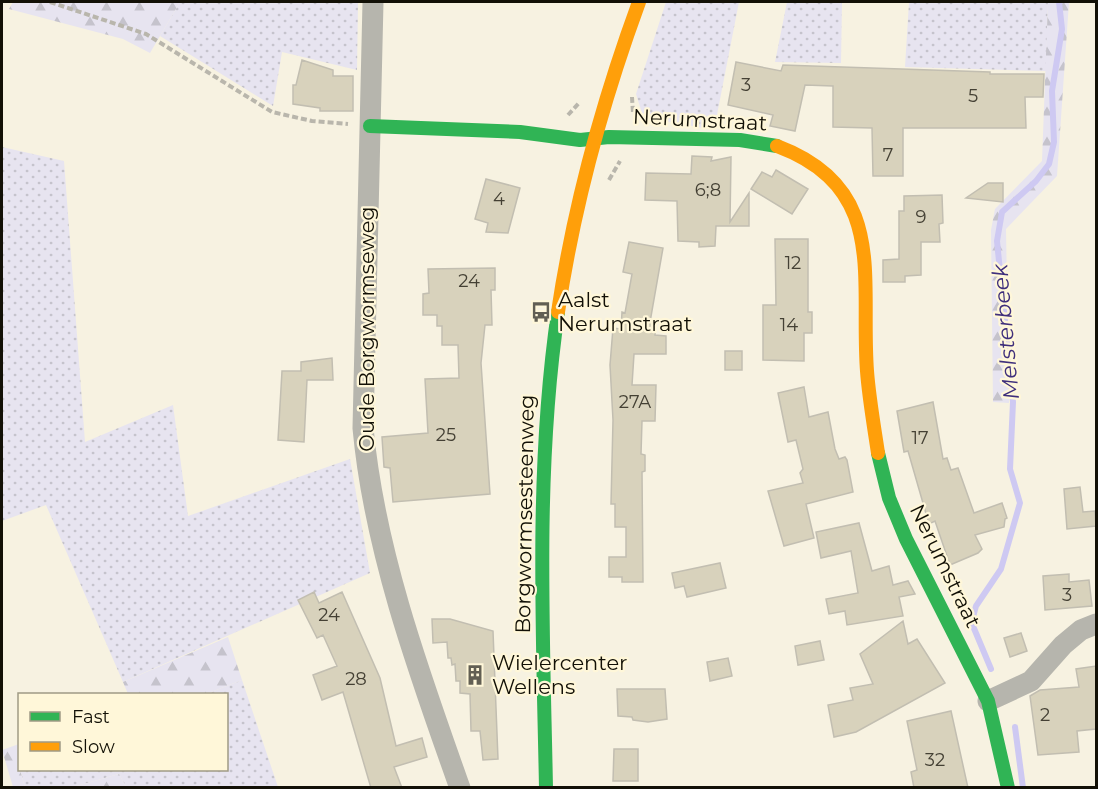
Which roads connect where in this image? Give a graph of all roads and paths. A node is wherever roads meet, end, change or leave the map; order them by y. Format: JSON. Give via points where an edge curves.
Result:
{"nodes":[{"id":1,"x":50,"y":2,"type":"edge"},
{"id":2,"x":373,"y":2,"type":"edge"},
{"id":3,"x":639,"y":2,"type":"edge"},
{"id":4,"x":632,"y":93,"type":"dead end"},
{"id":5,"x":370,"y":126,"type":"junction"},
{"id":6,"x":627,"y":137,"type":"junction"},
{"id":7,"x":594,"y":139,"type":"junction"},
{"id":8,"x":604,"y":186,"type":"dead end"},
{"id":9,"x":1096,"y":624,"type":"edge"},
{"id":10,"x":988,"y":701,"type":"junction"},
{"id":11,"x":460,"y":788,"type":"edge"},
{"id":12,"x":546,"y":788,"type":"edge"},
{"id":13,"x":1008,"y":788,"type":"edge"}],
"edges":[{"from":1,"to":5,"type":"path","via":[[146,34],[272,112],[312,121]]},
{"from":2,"to":5,"type":"street","name":"Oude Borgwormseweg"},
{"from":3,"to":7,"type":"street","name":"Borgwormsesteenweg"},
{"from":4,"to":6,"type":"path","via":[[634,111]]},
{"from":5,"to":7,"type":"street","name":"Nerumstraat"},
{"from":5,"to":11,"type":"street","name":"Oude Borgwormseweg","via":[[363,428],[368,478],[429,701]]},
{"from":6,"to":7,"type":"street","name":"Nerumstraat"},
{"from":6,"to":8,"type":"path","via":[[619,163]]},
{"from":6,"to":10,"type":"street","name":"Nerumstraat","via":[[740,140],[778,146],[812,162],[848,200],[866,257],[867,371],[878,453],[890,498],[906,539]]},
{"from":7,"to":12,"type":"street","name":"Borgwormsesteenweg","via":[[572,224],[548,395],[542,534]]},
{"from":9,"to":10,"type":"street","via":[[1063,645],[1031,681]]},
{"from":10,"to":13,"type":"street","name":"Nerumstraat"}]}
